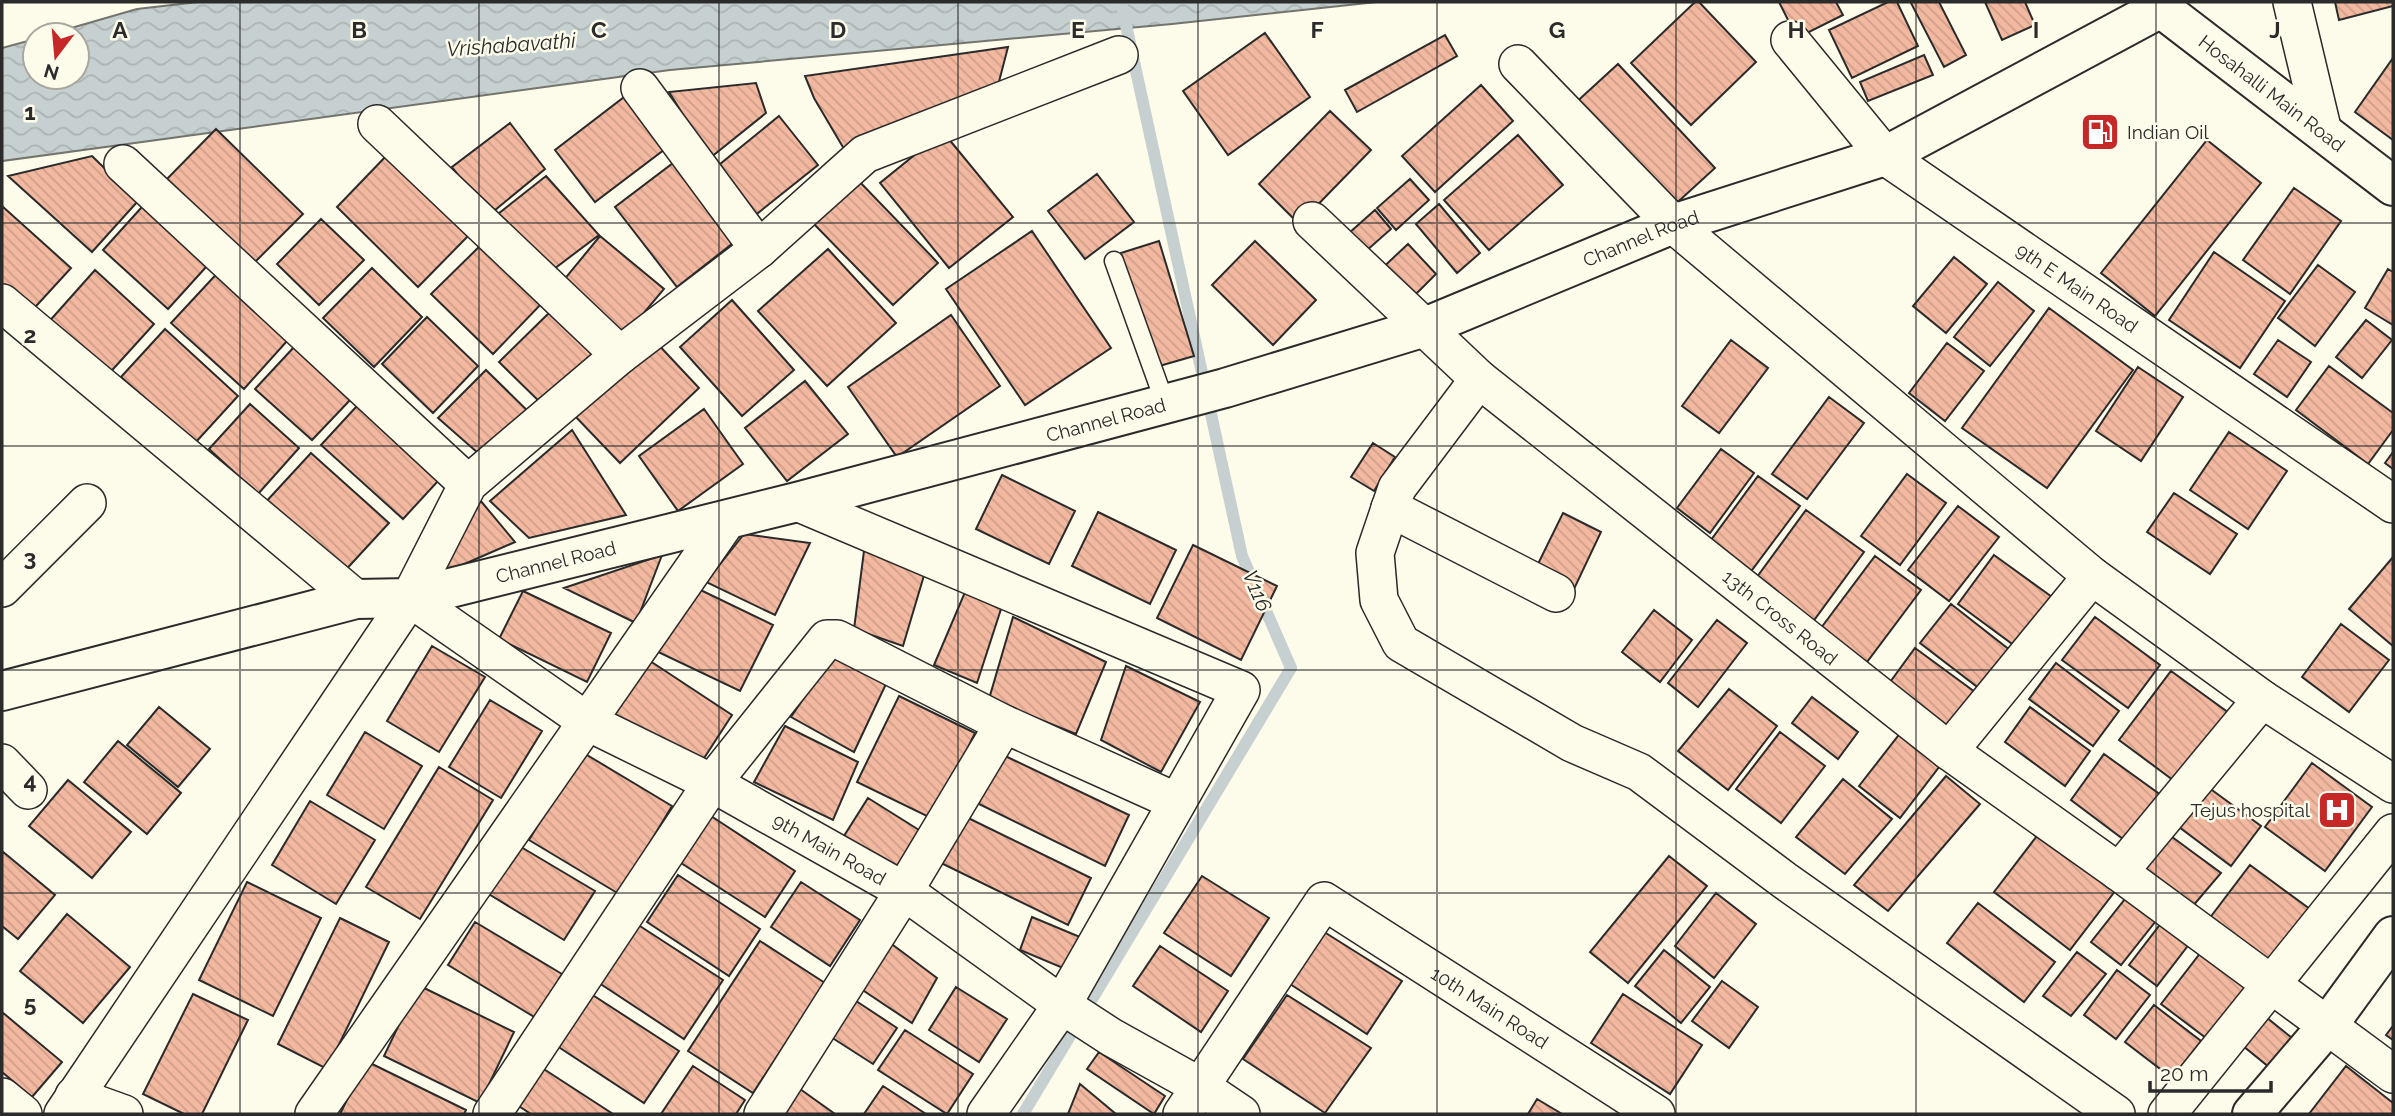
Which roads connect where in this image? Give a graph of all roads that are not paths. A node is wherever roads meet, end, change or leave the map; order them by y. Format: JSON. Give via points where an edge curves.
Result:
{"nodes":[{"id":1,"x":2292,"y":2,"type":"edge"},
{"id":2,"x":2157,"y":5,"type":"edge"},
{"id":3,"x":1790,"y":40,"type":"dead end"},
{"id":4,"x":1119,"y":55,"type":"dead end"},
{"id":5,"x":1518,"y":64,"type":"dead end"},
{"id":6,"x":640,"y":88,"type":"dead end"},
{"id":7,"x":377,"y":124,"type":"dead end"},
{"id":8,"x":2323,"y":132,"type":"junction"},
{"id":9,"x":1885,"y":156,"type":"junction"},
{"id":10,"x":123,"y":164,"type":"dead end"},
{"id":11,"x":2393,"y":186,"type":"edge"},
{"id":12,"x":1312,"y":221,"type":"dead end"},
{"id":13,"x":1673,"y":224,"type":"junction"},
{"id":14,"x":759,"y":250,"type":"junction"},
{"id":15,"x":1114,"y":261,"type":"dead end"},
{"id":16,"x":2,"y":303,"type":"edge"},
{"id":17,"x":1424,"y":327,"type":"junction"},
{"id":18,"x":620,"y":355,"type":"junction"},
{"id":19,"x":1479,"y":379,"type":"junction"},
{"id":20,"x":1176,"y":400,"type":"junction"},
{"id":21,"x":468,"y":484,"type":"junction"},
{"id":22,"x":797,"y":502,"type":"junction"},
{"id":23,"x":87,"y":503,"type":"dead end"},
{"id":24,"x":2393,"y":504,"type":"edge"},
{"id":25,"x":1390,"y":508,"type":"junction"},
{"id":26,"x":728,"y":519,"type":"junction"},
{"id":27,"x":2092,"y":576,"type":"junction"},
{"id":28,"x":2,"y":588,"type":"edge"},
{"id":29,"x":1556,"y":593,"type":"dead end"},
{"id":30,"x":356,"y":598,"type":"junction"},
{"id":31,"x":410,"y":598,"type":"junction"},
{"id":32,"x":2,"y":691,"type":"edge"},
{"id":33,"x":2262,"y":699,"type":"junction"},
{"id":34,"x":588,"y":722,"type":"junction"},
{"id":35,"x":1004,"y":724,"type":"junction"},
{"id":36,"x":1949,"y":751,"type":"junction"},
{"id":37,"x":2,"y":763,"type":"edge"},
{"id":38,"x":712,"y":783,"type":"junction"},
{"id":39,"x":2393,"y":784,"type":"edge"},
{"id":40,"x":28,"y":790,"type":"dead end"},
{"id":41,"x":1177,"y":802,"type":"junction"},
{"id":42,"x":2393,"y":833,"type":"edge"},
{"id":43,"x":2119,"y":872,"type":"junction"},
{"id":44,"x":904,"y":891,"type":"junction"},
{"id":45,"x":2393,"y":936,"type":"edge"},
{"id":46,"x":2272,"y":984,"type":"junction"},
{"id":47,"x":1063,"y":1006,"type":"junction"},
{"id":48,"x":2328,"y":1025,"type":"junction"},
{"id":49,"x":2393,"y":1074,"type":"edge"},
{"id":50,"x":2,"y":1097,"type":"edge"},
{"id":51,"x":1192,"y":1101,"type":"edge"},
{"id":52,"x":69,"y":1105,"type":"edge"},
{"id":53,"x":23,"y":1114,"type":"edge"},
{"id":54,"x":124,"y":1114,"type":"edge"},
{"id":55,"x":314,"y":1114,"type":"edge"},
{"id":56,"x":492,"y":1114,"type":"edge"},
{"id":57,"x":763,"y":1114,"type":"edge"},
{"id":58,"x":986,"y":1114,"type":"edge"},
{"id":59,"x":1241,"y":1114,"type":"edge"},
{"id":60,"x":1656,"y":1114,"type":"edge"},
{"id":61,"x":2116,"y":1114,"type":"edge"},
{"id":62,"x":2167,"y":1114,"type":"edge"},
{"id":63,"x":2252,"y":1114,"type":"edge"}],
"edges":[{"from":1,"to":8,"type":"street"},
{"from":2,"to":8,"type":"street","name":"Hosahalli Main Road"},
{"from":2,"to":9,"type":"street","name":"Channel Road"},
{"from":3,"to":9,"type":"street","name":"9th E Main Road"},
{"from":4,"to":14,"type":"street","via":[[865,154]]},
{"from":5,"to":13,"type":"street"},
{"from":6,"to":14,"type":"street"},
{"from":7,"to":18,"type":"street"},
{"from":8,"to":11,"type":"street","name":"Hosahalli Main Road"},
{"from":9,"to":13,"type":"street","name":"Channel Road"},
{"from":9,"to":24,"type":"street","name":"9th E Main Road"},
{"from":10,"to":21,"type":"street"},
{"from":12,"to":17,"type":"street","name":"13th Cross Road"},
{"from":13,"to":17,"type":"street","name":"Channel Road"},
{"from":13,"to":27,"type":"street"},
{"from":14,"to":18,"type":"street"},
{"from":15,"to":20,"type":"lane"},
{"from":16,"to":30,"type":"street"},
{"from":17,"to":19,"type":"street","name":"13th Cross Road"},
{"from":17,"to":20,"type":"street","name":"Channel Road"},
{"from":18,"to":21,"type":"street"},
{"from":19,"to":25,"type":"street","via":[[1397,488]]},
{"from":19,"to":36,"type":"street","name":"13th Cross Road"},
{"from":20,"to":22,"type":"street","name":"Channel Road"},
{"from":21,"to":31,"type":"street"},
{"from":22,"to":26,"type":"street","name":"Channel Road"},
{"from":22,"to":41,"type":"street","via":[[1241,690]]},
{"from":23,"to":28,"type":"street"},
{"from":25,"to":29,"type":"street"},
{"from":25,"to":61,"type":"street","via":[[1375,553],[1375,574],[1379,600],[1401,643],[1572,743],[1639,772]]},
{"from":26,"to":31,"type":"street","name":"Channel Road"},
{"from":26,"to":34,"type":"street"},
{"from":27,"to":33,"type":"street"},
{"from":27,"to":36,"type":"street"},
{"from":30,"to":31,"type":"street","name":"Channel Road"},
{"from":30,"to":32,"type":"street","name":"Channel Road"},
{"from":31,"to":34,"type":"street","name":"9th Main Road"},
{"from":31,"to":52,"type":"street"},
{"from":33,"to":39,"type":"street"},
{"from":33,"to":43,"type":"street"},
{"from":34,"to":38,"type":"street","name":"9th Main Road"},
{"from":34,"to":55,"type":"street"},
{"from":35,"to":38,"type":"street","via":[[837,639],[827,639]]},
{"from":35,"to":41,"type":"street"},
{"from":35,"to":44,"type":"street"},
{"from":36,"to":43,"type":"street","name":"13th Cross Road"},
{"from":37,"to":40,"type":"street"},
{"from":38,"to":44,"type":"street","name":"9th Main Road"},
{"from":38,"to":56,"type":"street"},
{"from":41,"to":47,"type":"street"},
{"from":42,"to":46,"type":"street"},
{"from":43,"to":46,"type":"street","name":"13th Cross Road"},
{"from":44,"to":47,"type":"street","name":"9th Main Road"},
{"from":44,"to":57,"type":"street"},
{"from":45,"to":48,"type":"street"},
{"from":46,"to":48,"type":"street","name":"13th Cross Road"},
{"from":46,"to":62,"type":"street"},
{"from":47,"to":51,"type":"street","name":"9th Main Road"},
{"from":47,"to":58,"type":"street"},
{"from":48,"to":49,"type":"street","name":"13th Cross Road"},
{"from":48,"to":63,"type":"street"},
{"from":50,"to":53,"type":"street"},
{"from":51,"to":59,"type":"street","name":"9th Main Road"},
{"from":51,"to":60,"type":"street","name":"10th Main Road","via":[[1324,901]]},
{"from":52,"to":54,"type":"street"}]}
